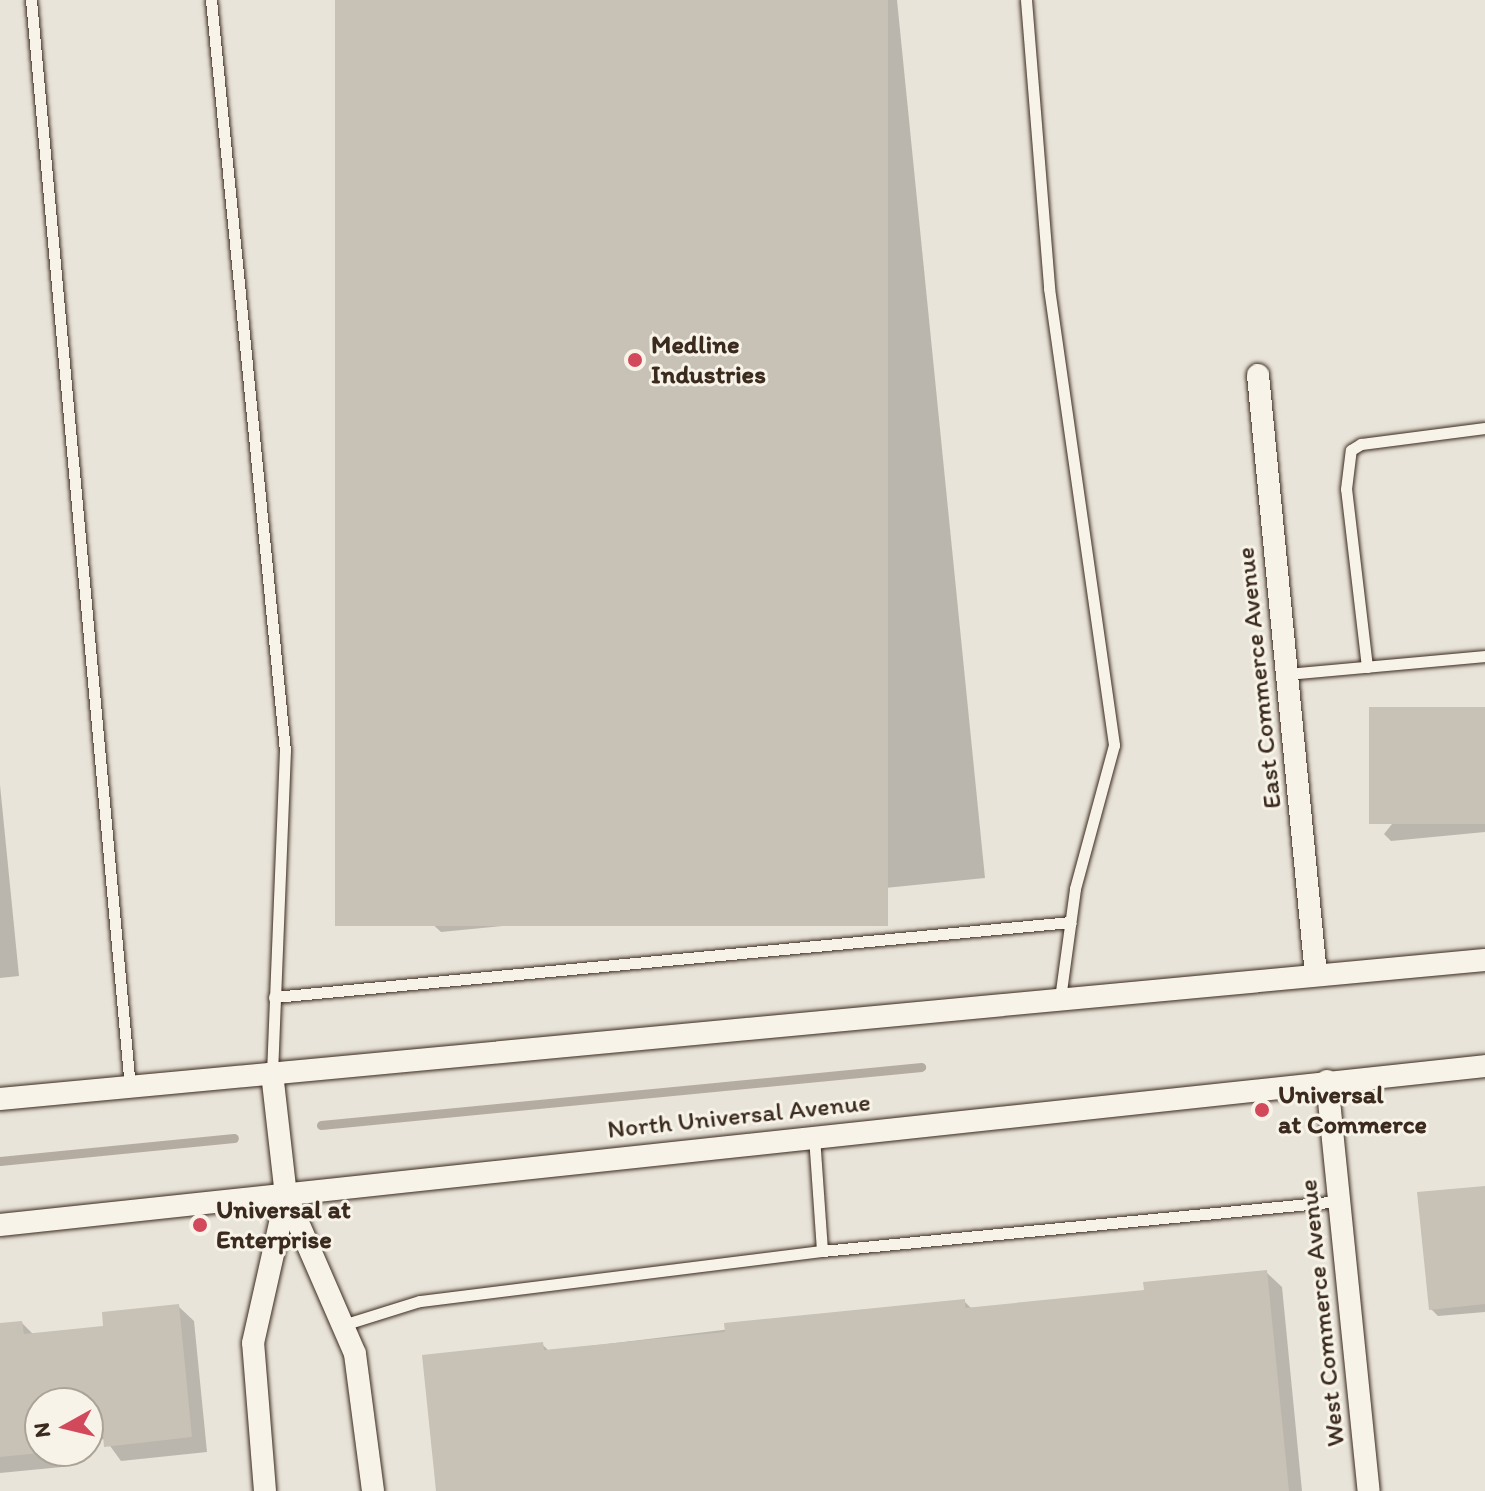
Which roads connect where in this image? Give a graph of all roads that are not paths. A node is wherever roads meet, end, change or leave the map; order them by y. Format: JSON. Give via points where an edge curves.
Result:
{"nodes":[{"id":1,"x":31,"y":0,"type":"edge"},
{"id":2,"x":211,"y":0,"type":"edge"},
{"id":3,"x":1026,"y":0,"type":"edge"},
{"id":4,"x":1258,"y":375,"type":"dead end"},
{"id":5,"x":1485,"y":428,"type":"edge"},
{"id":6,"x":1485,"y":656,"type":"edge"},
{"id":7,"x":1367,"y":667,"type":"junction"},
{"id":8,"x":1287,"y":674,"type":"junction"},
{"id":9,"x":1070,"y":922,"type":"junction"},
{"id":10,"x":1485,"y":960,"type":"edge"},
{"id":11,"x":1316,"y":975,"type":"junction"},
{"id":12,"x":274,"y":997,"type":"junction"},
{"id":13,"x":1060,"y":999,"type":"junction"},
{"id":14,"x":1485,"y":1066,"type":"edge"},
{"id":15,"x":272,"y":1073,"type":"junction"},
{"id":16,"x":1327,"y":1081,"type":"junction"},
{"id":17,"x":130,"y":1087,"type":"junction"},
{"id":18,"x":0,"y":1099,"type":"edge"},
{"id":19,"x":814,"y":1136,"type":"junction"},
{"id":20,"x":286,"y":1195,"type":"junction"},
{"id":21,"x":1339,"y":1201,"type":"junction"},
{"id":22,"x":0,"y":1225,"type":"edge"},
{"id":23,"x":822,"y":1251,"type":"junction"},
{"id":24,"x":346,"y":1324,"type":"junction"},
{"id":25,"x":265,"y":1491,"type":"edge"},
{"id":26,"x":373,"y":1491,"type":"edge"},
{"id":27,"x":1369,"y":1491,"type":"edge"}],
"edges":[{"from":1,"to":17,"type":"lane"},
{"from":2,"to":12,"type":"lane","via":[[285,750]]},
{"from":3,"to":9,"type":"lane","via":[[1049,288],[1114,745]]},
{"from":4,"to":8,"type":"street","name":"East Commerce Avenue"},
{"from":5,"to":7,"type":"lane","via":[[1361,444],[1351,450],[1346,489]]},
{"from":6,"to":7,"type":"lane"},
{"from":7,"to":8,"type":"lane"},
{"from":8,"to":11,"type":"street","name":"East Commerce Avenue"},
{"from":9,"to":12,"type":"lane"},
{"from":9,"to":13,"type":"lane"},
{"from":10,"to":11,"type":"street"},
{"from":11,"to":13,"type":"street"},
{"from":12,"to":15,"type":"lane"},
{"from":13,"to":15,"type":"street"},
{"from":14,"to":16,"type":"street","name":"North Universal Avenue"},
{"from":15,"to":17,"type":"street"},
{"from":15,"to":20,"type":"street"},
{"from":16,"to":19,"type":"street","name":"North Universal Avenue"},
{"from":16,"to":21,"type":"street","name":"West Commerce Avenue"},
{"from":17,"to":18,"type":"street"},
{"from":19,"to":20,"type":"street","name":"North Universal Avenue"},
{"from":19,"to":23,"type":"lane"},
{"from":20,"to":22,"type":"street","name":"North Universal Avenue"},
{"from":20,"to":24,"type":"street","via":[[313,1265]]},
{"from":20,"to":25,"type":"street","via":[[253,1343]]},
{"from":21,"to":23,"type":"lane"},
{"from":21,"to":27,"type":"street","name":"West Commerce Avenue"},
{"from":23,"to":24,"type":"lane","via":[[420,1301]]},
{"from":24,"to":26,"type":"street","via":[[355,1354]]}]}
